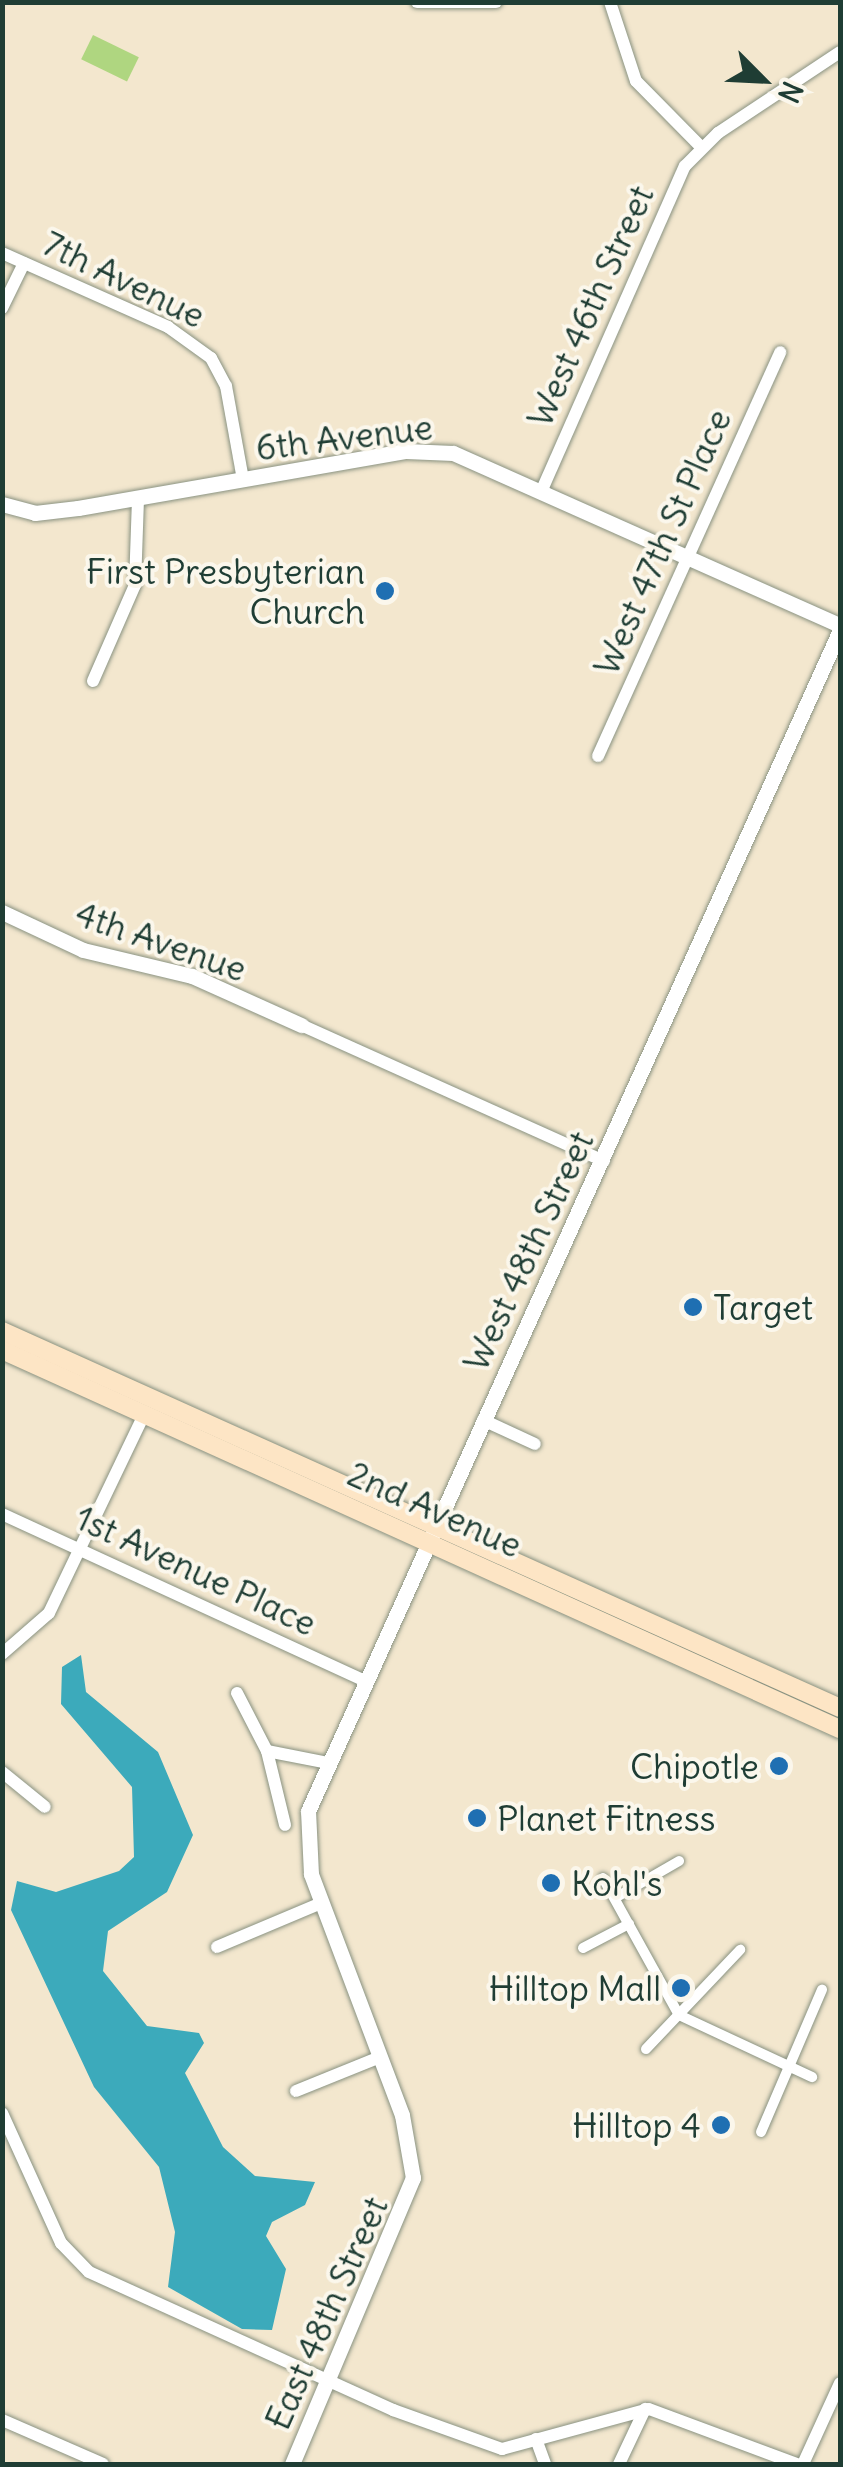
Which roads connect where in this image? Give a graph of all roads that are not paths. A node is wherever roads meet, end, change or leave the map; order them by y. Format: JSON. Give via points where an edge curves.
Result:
{"nodes":[{"id":1,"x":417,"y":2,"type":"edge"},
{"id":2,"x":496,"y":2,"type":"edge"},
{"id":3,"x":610,"y":2,"type":"edge"},
{"id":4,"x":840,"y":52,"type":"edge"},
{"id":5,"x":701,"y":147,"type":"junction"},
{"id":6,"x":2,"y":253,"type":"edge"},
{"id":7,"x":24,"y":263,"type":"junction"},
{"id":8,"x":2,"y":308,"type":"edge"},
{"id":9,"x":780,"y":352,"type":"dead end"},
{"id":10,"x":243,"y":480,"type":"junction"},
{"id":11,"x":541,"y":492,"type":"junction"},
{"id":12,"x":138,"y":499,"type":"junction"},
{"id":13,"x":2,"y":504,"type":"edge"},
{"id":14,"x":687,"y":559,"type":"junction"},
{"id":15,"x":840,"y":628,"type":"edge"},
{"id":16,"x":93,"y":681,"type":"dead end"},
{"id":17,"x":598,"y":756,"type":"dead end"},
{"id":18,"x":2,"y":912,"type":"edge"},
{"id":19,"x":300,"y":1025,"type":"joint"},
{"id":20,"x":604,"y":1161,"type":"junction"},
{"id":21,"x":2,"y":1332,"type":"edge"},
{"id":22,"x":2,"y":1350,"type":"edge"},
{"id":23,"x":143,"y":1417,"type":"junction"},
{"id":24,"x":483,"y":1420,"type":"junction"},
{"id":25,"x":536,"y":1444,"type":"dead end"},
{"id":26,"x":2,"y":1514,"type":"edge"},
{"id":27,"x":432,"y":1533,"type":"junction"},
{"id":28,"x":80,"y":1554,"type":"junction"},
{"id":29,"x":2,"y":1654,"type":"edge"},
{"id":30,"x":365,"y":1681,"type":"junction"},
{"id":31,"x":237,"y":1694,"type":"dead end"},
{"id":32,"x":840,"y":1708,"type":"edge"},
{"id":33,"x":840,"y":1729,"type":"edge"},
{"id":34,"x":267,"y":1751,"type":"junction"},
{"id":35,"x":329,"y":1763,"type":"junction"},
{"id":36,"x":2,"y":1772,"type":"edge"},
{"id":37,"x":45,"y":1807,"type":"dead end"},
{"id":38,"x":285,"y":1825,"type":"dead end"},
{"id":39,"x":680,"y":1862,"type":"dead end"},
{"id":40,"x":603,"y":1878,"type":"dead end"},
{"id":41,"x":615,"y":1898,"type":"junction"},
{"id":42,"x":320,"y":1903,"type":"junction"},
{"id":43,"x":629,"y":1924,"type":"junction"},
{"id":44,"x":216,"y":1947,"type":"dead end"},
{"id":45,"x":583,"y":1948,"type":"dead end"},
{"id":46,"x":740,"y":1950,"type":"dead end"},
{"id":47,"x":822,"y":1990,"type":"dead end"},
{"id":48,"x":679,"y":2015,"type":"junction"},
{"id":49,"x":646,"y":2050,"type":"dead end"},
{"id":50,"x":380,"y":2057,"type":"junction"},
{"id":51,"x":788,"y":2065,"type":"junction"},
{"id":52,"x":812,"y":2076,"type":"dead end"},
{"id":53,"x":296,"y":2091,"type":"dead end"},
{"id":54,"x":2,"y":2114,"type":"edge"},
{"id":55,"x":760,"y":2132,"type":"dead end"},
{"id":56,"x":327,"y":2381,"type":"junction"},
{"id":57,"x":840,"y":2383,"type":"edge"},
{"id":58,"x":644,"y":2409,"type":"junction"},
{"id":59,"x":2,"y":2420,"type":"edge"},
{"id":60,"x":536,"y":2439,"type":"junction"},
{"id":61,"x":103,"y":2464,"type":"edge"},
{"id":62,"x":292,"y":2464,"type":"edge"},
{"id":63,"x":545,"y":2464,"type":"edge"},
{"id":64,"x":619,"y":2464,"type":"edge"},
{"id":65,"x":800,"y":2464,"type":"edge"}],
"edges":[{"from":1,"to":2,"type":"street"},
{"from":3,"to":5,"type":"street","via":[[636,81]]},
{"from":4,"to":5,"type":"street"},
{"from":5,"to":11,"type":"street","name":"West 46th Street","via":[[675,185]]},
{"from":6,"to":7,"type":"street","name":"7th Avenue"},
{"from":7,"to":8,"type":"street"},
{"from":7,"to":10,"type":"street","name":"7th Avenue","via":[[168,326],[210,358],[226,386]]},
{"from":9,"to":14,"type":"street","name":"West 47th St Place"},
{"from":10,"to":11,"type":"street","name":"6th Avenue","via":[[431,450]]},
{"from":10,"to":12,"type":"street","name":"6th Avenue"},
{"from":11,"to":14,"type":"street","name":"6th Avenue"},
{"from":12,"to":13,"type":"street","name":"6th Avenue","via":[[35,513]]},
{"from":12,"to":16,"type":"street","via":[[136,584]]},
{"from":14,"to":15,"type":"street","name":"6th Avenue"},
{"from":14,"to":17,"type":"street","name":"West 47th St Place"},
{"from":15,"to":20,"type":"street","name":"West 48th Street"},
{"from":18,"to":19,"type":"street","name":"4th Avenue","via":[[83,950],[192,976]]},
{"from":19,"to":20,"type":"street"},
{"from":20,"to":24,"type":"street","name":"West 48th Street"},
{"from":21,"to":27,"type":"main road","name":"2nd Avenue"},
{"from":22,"to":23,"type":"main road","name":"2nd Avenue"},
{"from":23,"to":27,"type":"main road","name":"2nd Avenue"},
{"from":23,"to":28,"type":"street"},
{"from":24,"to":25,"type":"street"},
{"from":24,"to":27,"type":"street","name":"West 48th Street"},
{"from":26,"to":28,"type":"street","name":"1st Avenue Place"},
{"from":27,"to":30,"type":"street","name":"West 48th Street"},
{"from":27,"to":32,"type":"main road","name":"2nd Avenue"},
{"from":27,"to":33,"type":"main road","name":"2nd Avenue"},
{"from":28,"to":29,"type":"street","via":[[36,1630]]},
{"from":28,"to":30,"type":"street","name":"1st Avenue Place"},
{"from":30,"to":35,"type":"street","name":"West 48th Street"},
{"from":31,"to":34,"type":"street"},
{"from":34,"to":35,"type":"street"},
{"from":34,"to":38,"type":"street"},
{"from":35,"to":42,"type":"street","name":"West 48th Street","via":[[305,1841]]},
{"from":36,"to":37,"type":"street"},
{"from":39,"to":41,"type":"street"},
{"from":40,"to":41,"type":"street"},
{"from":41,"to":43,"type":"street"},
{"from":42,"to":44,"type":"street"},
{"from":42,"to":50,"type":"street","name":"East 48th Street"},
{"from":43,"to":45,"type":"street"},
{"from":43,"to":48,"type":"street"},
{"from":46,"to":48,"type":"street"},
{"from":47,"to":51,"type":"street"},
{"from":48,"to":49,"type":"street"},
{"from":48,"to":51,"type":"street"},
{"from":50,"to":53,"type":"street"},
{"from":50,"to":56,"type":"street","name":"East 48th Street","via":[[413,2150],[410,2200]]},
{"from":51,"to":52,"type":"street"},
{"from":51,"to":55,"type":"street"},
{"from":54,"to":56,"type":"street","via":[[61,2243],[89,2272]]},
{"from":56,"to":60,"type":"street","via":[[482,2445]]},
{"from":56,"to":62,"type":"street","name":"East 48th Street"},
{"from":57,"to":65,"type":"street"},
{"from":58,"to":60,"type":"street"},
{"from":58,"to":64,"type":"street"},
{"from":58,"to":65,"type":"street","via":[[698,2420]]},
{"from":59,"to":61,"type":"street"},
{"from":60,"to":63,"type":"street"}]}
